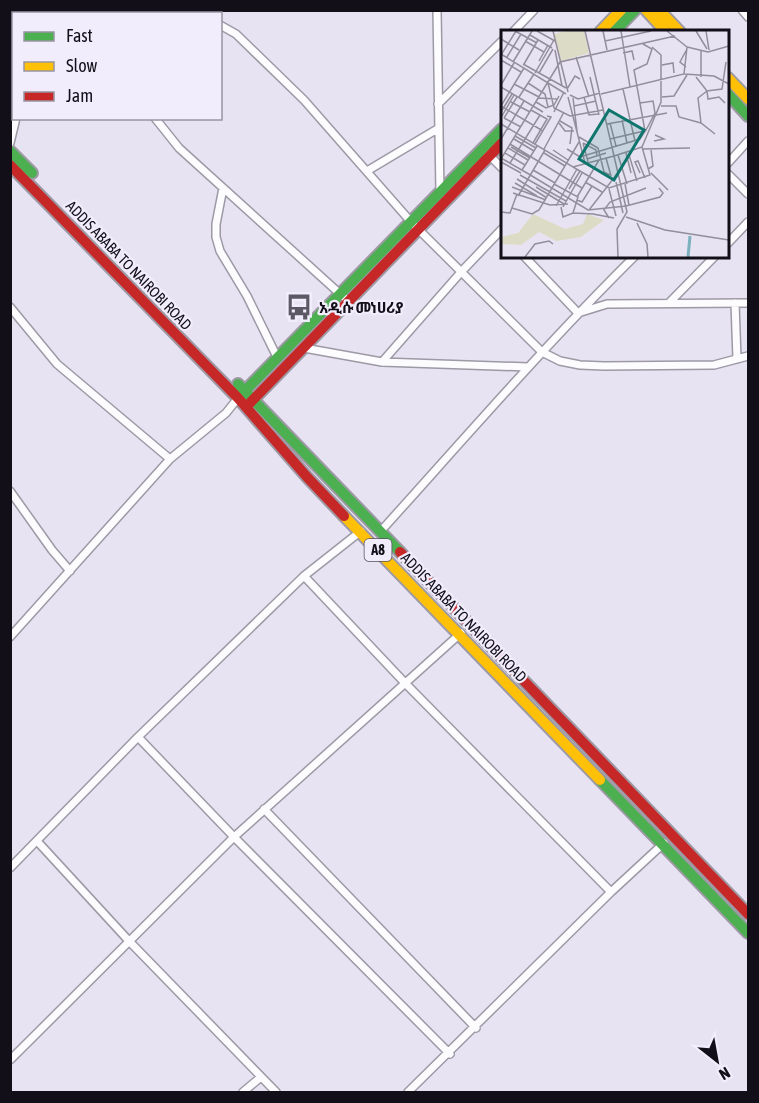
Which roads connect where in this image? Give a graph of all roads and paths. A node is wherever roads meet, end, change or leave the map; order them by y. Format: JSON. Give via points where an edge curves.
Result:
{"nodes":[{"id":1,"x":437,"y":10,"type":"edge"},
{"id":2,"x":534,"y":10,"type":"edge"},
{"id":3,"x":621,"y":10,"type":"edge"},
{"id":4,"x":635,"y":10,"type":"edge"},
{"id":5,"x":646,"y":10,"type":"edge"},
{"id":6,"x":659,"y":10,"type":"edge"},
{"id":7,"x":742,"y":10,"type":"edge"},
{"id":8,"x":748,"y":17,"type":"edge"},
{"id":9,"x":222,"y":26,"type":"edge"},
{"id":10,"x":515,"y":30,"type":"edge"},
{"id":11,"x":602,"y":30,"type":"edge"},
{"id":12,"x":616,"y":30,"type":"edge"},
{"id":13,"x":664,"y":30,"type":"edge"},
{"id":14,"x":678,"y":30,"type":"edge"},
{"id":15,"x":501,"y":42,"type":"edge"},
{"id":16,"x":729,"y":79,"type":"edge"},
{"id":17,"x":729,"y":95,"type":"edge"},
{"id":18,"x":748,"y":99,"type":"edge"},
{"id":19,"x":438,"y":104,"type":"junction"},
{"id":20,"x":748,"y":116,"type":"edge"},
{"id":21,"x":16,"y":120,"type":"edge"},
{"id":22,"x":156,"y":120,"type":"edge"},
{"id":23,"x":439,"y":128,"type":"junction"},
{"id":24,"x":501,"y":130,"type":"edge"},
{"id":25,"x":748,"y":141,"type":"edge"},
{"id":26,"x":10,"y":143,"type":"edge"},
{"id":27,"x":501,"y":143,"type":"edge"},
{"id":28,"x":10,"y":151,"type":"edge"},
{"id":29,"x":486,"y":152,"type":"junction"},
{"id":30,"x":729,"y":162,"type":"edge"},
{"id":31,"x":10,"y":165,"type":"edge"},
{"id":32,"x":501,"y":167,"type":"edge"},
{"id":33,"x":367,"y":171,"type":"junction"},
{"id":34,"x":729,"y":175,"type":"edge"},
{"id":35,"x":223,"y":188,"type":"junction"},
{"id":36,"x":440,"y":194,"type":"junction"},
{"id":37,"x":748,"y":194,"type":"edge"},
{"id":38,"x":748,"y":222,"type":"edge"},
{"id":39,"x":415,"y":226,"type":"junction"},
{"id":40,"x":501,"y":233,"type":"edge"},
{"id":41,"x":729,"y":242,"type":"edge"},
{"id":42,"x":526,"y":258,"type":"edge"},
{"id":43,"x":633,"y":258,"type":"edge"},
{"id":44,"x":713,"y":258,"type":"edge"},
{"id":45,"x":462,"y":271,"type":"junction"},
{"id":46,"x":345,"y":298,"type":"junction"},
{"id":47,"x":669,"y":303,"type":"junction"},
{"id":48,"x":735,"y":303,"type":"junction"},
{"id":49,"x":748,"y":303,"type":"edge"},
{"id":50,"x":10,"y":307,"type":"edge"},
{"id":51,"x":578,"y":313,"type":"junction"},
{"id":52,"x":304,"y":348,"type":"junction"},
{"id":53,"x":542,"y":352,"type":"junction"},
{"id":54,"x":748,"y":356,"type":"edge"},
{"id":55,"x":277,"y":357,"type":"junction"},
{"id":56,"x":737,"y":359,"type":"junction"},
{"id":57,"x":382,"y":362,"type":"junction"},
{"id":58,"x":528,"y":367,"type":"junction"},
{"id":59,"x":241,"y":395,"type":"junction"},
{"id":60,"x":249,"y":404,"type":"junction"},
{"id":61,"x":226,"y":413,"type":"junction"},
{"id":62,"x":171,"y":459,"type":"junction"},
{"id":63,"x":10,"y":490,"type":"edge"},
{"id":64,"x":360,"y":531,"type":"junction"},
{"id":65,"x":379,"y":533,"type":"junction"},
{"id":66,"x":70,"y":571,"type":"junction"},
{"id":67,"x":304,"y":576,"type":"junction"},
{"id":68,"x":469,"y":625,"type":"junction"},
{"id":69,"x":459,"y":634,"type":"junction"},
{"id":70,"x":10,"y":637,"type":"edge"},
{"id":71,"x":405,"y":683,"type":"junction"},
{"id":72,"x":138,"y":736,"type":"junction"},
{"id":73,"x":264,"y":809,"type":"junction"},
{"id":74,"x":673,"y":835,"type":"junction"},
{"id":75,"x":234,"y":837,"type":"junction"},
{"id":76,"x":37,"y":841,"type":"junction"},
{"id":77,"x":663,"y":844,"type":"junction"},
{"id":78,"x":10,"y":868,"type":"edge"},
{"id":79,"x":611,"y":892,"type":"junction"},
{"id":80,"x":748,"y":914,"type":"edge"},
{"id":81,"x":748,"y":933,"type":"edge"},
{"id":82,"x":129,"y":941,"type":"junction"},
{"id":83,"x":476,"y":1028,"type":"junction"},
{"id":84,"x":450,"y":1054,"type":"junction"},
{"id":85,"x":10,"y":1060,"type":"edge"},
{"id":86,"x":261,"y":1077,"type":"junction"},
{"id":87,"x":243,"y":1092,"type":"edge"},
{"id":88,"x":276,"y":1092,"type":"edge"},
{"id":89,"x":408,"y":1092,"type":"edge"}],
"edges":[{"from":1,"to":19,"type":"street"},
{"from":2,"to":10,"type":"street"},
{"from":3,"to":11,"type":"main road"},
{"from":4,"to":12,"type":"main road"},
{"from":5,"to":13,"type":"main road"},
{"from":6,"to":14,"type":"main road"},
{"from":7,"to":8,"type":"street"},
{"from":9,"to":33,"type":"street","via":[[236,34],[304,100]]},
{"from":15,"to":19,"type":"street"},
{"from":16,"to":18,"type":"main road"},
{"from":17,"to":20,"type":"main road"},
{"from":19,"to":23,"type":"street"},
{"from":21,"to":26,"type":"street"},
{"from":22,"to":35,"type":"street","via":[[179,148]]},
{"from":23,"to":33,"type":"street"},
{"from":23,"to":36,"type":"street"},
{"from":24,"to":29,"type":"main road"},
{"from":25,"to":30,"type":"street"},
{"from":27,"to":29,"type":"main road"},
{"from":28,"to":59,"type":"main road","name":"ADDIS ABABA TO NAIROBI ROAD","number":"A8"},
{"from":29,"to":32,"type":"street"},
{"from":29,"to":36,"type":"main road"},
{"from":29,"to":39,"type":"main road"},
{"from":31,"to":59,"type":"main road","name":"ADDIS ABABA TO NAIROBI ROAD","number":"A8"},
{"from":33,"to":39,"type":"street"},
{"from":34,"to":37,"type":"street"},
{"from":35,"to":46,"type":"street"},
{"from":35,"to":55,"type":"street","via":[[216,224],[220,251]]},
{"from":36,"to":39,"type":"main road"},
{"from":38,"to":41,"type":"street"},
{"from":39,"to":45,"type":"street"},
{"from":39,"to":46,"type":"main road"},
{"from":40,"to":45,"type":"street"},
{"from":42,"to":51,"type":"street"},
{"from":43,"to":51,"type":"street"},
{"from":44,"to":47,"type":"street"},
{"from":45,"to":53,"type":"street"},
{"from":45,"to":57,"type":"street"},
{"from":46,"to":52,"type":"main road"},
{"from":46,"to":55,"type":"main road"},
{"from":47,"to":48,"type":"street"},
{"from":47,"to":51,"type":"street","via":[[607,304]]},
{"from":48,"to":49,"type":"street"},
{"from":48,"to":56,"type":"street"},
{"from":50,"to":62,"type":"street","via":[[57,364]]},
{"from":51,"to":53,"type":"street"},
{"from":52,"to":57,"type":"street"},
{"from":52,"to":60,"type":"main road"},
{"from":53,"to":56,"type":"street","via":[[580,365],[685,367]]},
{"from":53,"to":58,"type":"street"},
{"from":54,"to":56,"type":"street"},
{"from":55,"to":59,"type":"main road"},
{"from":57,"to":58,"type":"street"},
{"from":58,"to":65,"type":"street"},
{"from":59,"to":60,"type":"main road","name":"ADDIS ABABA TO NAIROBI ROAD","number":"A8"},
{"from":59,"to":61,"type":"street"},
{"from":60,"to":61,"type":"street"},
{"from":60,"to":64,"type":"main road","name":"ADDIS ABABA TO NAIROBI ROAD","number":"A8","via":[[307,477]]},
{"from":60,"to":65,"type":"main road","name":"ADDIS ABABA TO NAIROBI ROAD","number":"A8"},
{"from":61,"to":62,"type":"street"},
{"from":62,"to":66,"type":"street"},
{"from":63,"to":66,"type":"street"},
{"from":64,"to":65,"type":"street"},
{"from":64,"to":67,"type":"street"},
{"from":64,"to":69,"type":"main road","name":"ADDIS ABABA TO NAIROBI ROAD","number":"A8"},
{"from":65,"to":68,"type":"main road","name":"ADDIS ABABA TO NAIROBI ROAD","number":"A8"},
{"from":66,"to":70,"type":"street"},
{"from":67,"to":71,"type":"street"},
{"from":67,"to":72,"type":"street"},
{"from":68,"to":69,"type":"street"},
{"from":68,"to":74,"type":"main road","name":"ADDIS ABABA TO NAIROBI ROAD","number":"A8"},
{"from":69,"to":71,"type":"street"},
{"from":69,"to":77,"type":"main road","name":"ADDIS ABABA TO NAIROBI ROAD","number":"A8"},
{"from":71,"to":73,"type":"street"},
{"from":71,"to":79,"type":"street"},
{"from":72,"to":75,"type":"street"},
{"from":72,"to":76,"type":"street"},
{"from":73,"to":75,"type":"street"},
{"from":73,"to":83,"type":"street"},
{"from":74,"to":77,"type":"street"},
{"from":74,"to":80,"type":"main road","name":"ADDIS ABABA TO NAIROBI ROAD","number":"A8"},
{"from":75,"to":82,"type":"street"},
{"from":75,"to":84,"type":"street"},
{"from":76,"to":78,"type":"street"},
{"from":76,"to":82,"type":"street"},
{"from":77,"to":79,"type":"street"},
{"from":77,"to":81,"type":"main road","name":"ADDIS ABABA TO NAIROBI ROAD","number":"A8"},
{"from":79,"to":83,"type":"street"},
{"from":82,"to":85,"type":"street"},
{"from":82,"to":86,"type":"street"},
{"from":83,"to":84,"type":"street"},
{"from":84,"to":89,"type":"street"},
{"from":86,"to":87,"type":"street"},
{"from":86,"to":88,"type":"street"}]}
